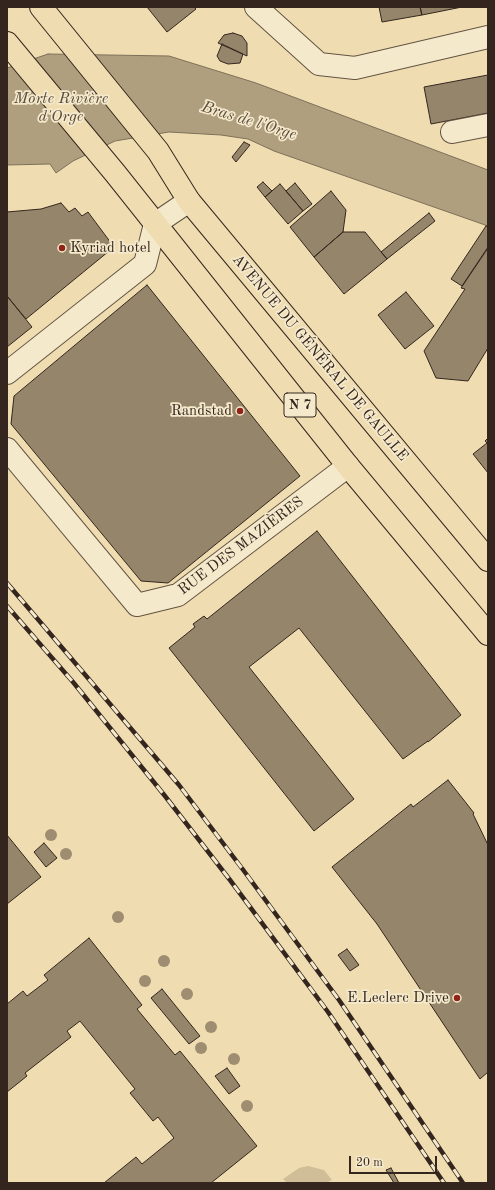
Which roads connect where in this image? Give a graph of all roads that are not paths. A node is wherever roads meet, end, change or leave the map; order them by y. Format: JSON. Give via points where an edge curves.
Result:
{"nodes":[{"id":1,"x":41,"y":7,"type":"edge"},
{"id":2,"x":256,"y":7,"type":"edge"},
{"id":3,"x":488,"y":37,"type":"edge"},
{"id":4,"x":7,"y":43,"type":"edge"},
{"id":5,"x":488,"y":125,"type":"edge"},
{"id":6,"x":452,"y":132,"type":"dead end"},
{"id":7,"x":189,"y":201,"type":"junction"},
{"id":8,"x":155,"y":224,"type":"junction"},
{"id":9,"x":10,"y":364,"type":"edge"},
{"id":10,"x":7,"y":449,"type":"edge"},
{"id":11,"x":348,"y":466,"type":"junction"},
{"id":12,"x":488,"y":560,"type":"edge"},
{"id":13,"x":488,"y":634,"type":"edge"}],
"edges":[{"from":1,"to":7,"type":"main road","name":"AVENUE DU GÉNÉRAL DE GAULLE","via":[[158,151]]},
{"from":2,"to":3,"type":"street","via":[[319,64],[355,68]]},
{"from":4,"to":8,"type":"main road","number":"N 7"},
{"from":5,"to":6,"type":"street"},
{"from":7,"to":8,"type":"street"},
{"from":7,"to":12,"type":"main road","name":"AVENUE DU GÉNÉRAL DE GAULLE"},
{"from":8,"to":9,"type":"street","via":[[145,264]]},
{"from":8,"to":11,"type":"main road","number":"N 7"},
{"from":10,"to":11,"type":"street","name":"RUE DES MAZIÈRES","via":[[137,605],[178,594]]},
{"from":11,"to":13,"type":"main road","number":"N 7"}]}
